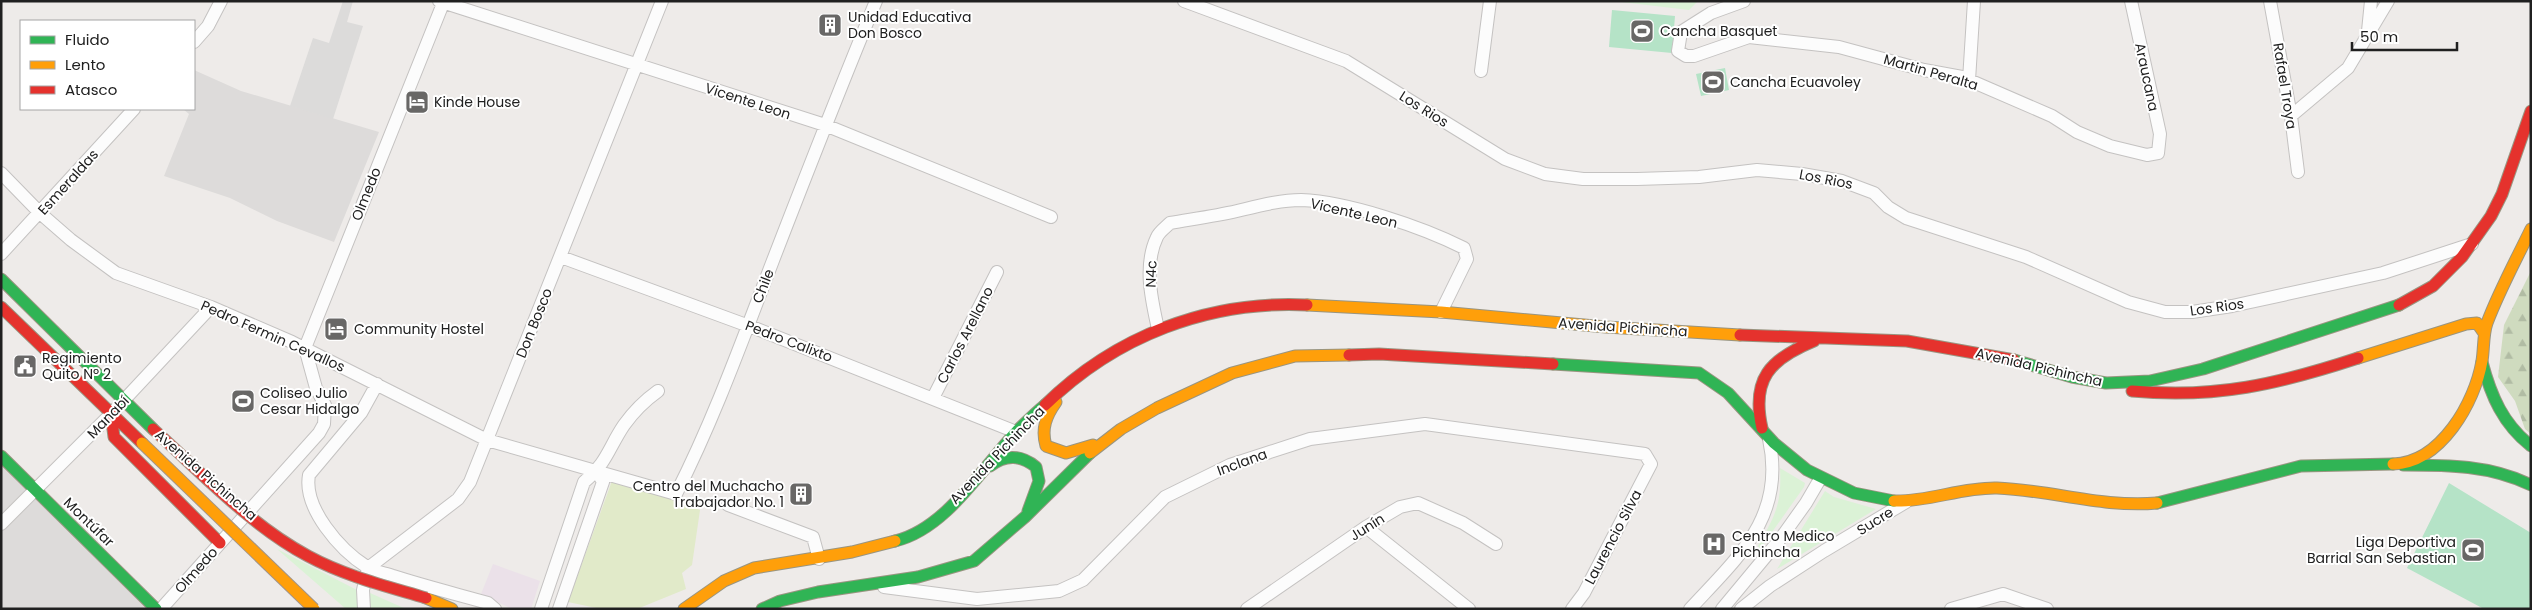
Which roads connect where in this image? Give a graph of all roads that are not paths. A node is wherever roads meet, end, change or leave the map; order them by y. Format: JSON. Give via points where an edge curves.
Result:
{"nodes":[{"id":1,"x":221,"y":1,"type":"edge"},
{"id":2,"x":662,"y":1,"type":"edge"},
{"id":3,"x":876,"y":1,"type":"edge"},
{"id":4,"x":1184,"y":1,"type":"edge"},
{"id":5,"x":1490,"y":1,"type":"edge"},
{"id":6,"x":1744,"y":1,"type":"edge"},
{"id":7,"x":1974,"y":1,"type":"edge"},
{"id":8,"x":2131,"y":1,"type":"edge"},
{"id":9,"x":2270,"y":1,"type":"edge"},
{"id":10,"x":2371,"y":1,"type":"edge"},
{"id":11,"x":2388,"y":1,"type":"edge"},
{"id":12,"x":442,"y":2,"type":"edge"},
{"id":13,"x":2368,"y":34,"type":"junction"},
{"id":14,"x":195,"y":41,"type":"edge"},
{"id":15,"x":637,"y":65,"type":"junction"},
{"id":16,"x":1481,"y":71,"type":"dead end"},
{"id":17,"x":1970,"y":80,"type":"junction"},
{"id":18,"x":133,"y":110,"type":"edge"},
{"id":19,"x":2531,"y":111,"type":"edge"},
{"id":20,"x":2291,"y":116,"type":"junction"},
{"id":21,"x":825,"y":125,"type":"junction"},
{"id":22,"x":2158,"y":153,"type":"joint"},
{"id":23,"x":2298,"y":172,"type":"dead end"},
{"id":24,"x":1,"y":173,"type":"edge"},
{"id":25,"x":40,"y":213,"type":"junction"},
{"id":26,"x":1051,"y":217,"type":"dead end"},
{"id":27,"x":1170,"y":223,"type":"joint"},
{"id":28,"x":2531,"y":229,"type":"edge"},
{"id":29,"x":2473,"y":243,"type":"junction"},
{"id":30,"x":1,"y":254,"type":"edge"},
{"id":31,"x":561,"y":257,"type":"junction"},
{"id":32,"x":997,"y":272,"type":"dead end"},
{"id":33,"x":1,"y":279,"type":"edge"},
{"id":34,"x":1,"y":307,"type":"edge"},
{"id":35,"x":211,"y":307,"type":"junction"},
{"id":36,"x":1441,"y":312,"type":"junction"},
{"id":37,"x":748,"y":325,"type":"junction"},
{"id":38,"x":1158,"y":330,"type":"junction"},
{"id":39,"x":2484,"y":333,"type":"junction"},
{"id":40,"x":1818,"y":340,"type":"junction"},
{"id":41,"x":305,"y":348,"type":"junction"},
{"id":42,"x":331,"y":361,"type":"junction"},
{"id":43,"x":2482,"y":362,"type":"junction"},
{"id":44,"x":1070,"y":382,"type":"junction"},
{"id":45,"x":2093,"y":382,"type":"junction"},
{"id":46,"x":377,"y":384,"type":"junction"},
{"id":47,"x":316,"y":388,"type":"junction"},
{"id":48,"x":658,"y":391,"type":"dead end"},
{"id":49,"x":933,"y":398,"type":"junction"},
{"id":50,"x":124,"y":401,"type":"junction"},
{"id":51,"x":111,"y":414,"type":"junction"},
{"id":52,"x":1016,"y":432,"type":"junction"},
{"id":53,"x":1766,"y":434,"type":"junction"},
{"id":54,"x":487,"y":440,"type":"junction"},
{"id":55,"x":1100,"y":443,"type":"junction"},
{"id":56,"x":2531,"y":446,"type":"edge"},
{"id":57,"x":1,"y":456,"type":"edge"},
{"id":58,"x":1651,"y":464,"type":"joint"},
{"id":59,"x":2400,"y":464,"type":"junction"},
{"id":60,"x":597,"y":472,"type":"junction"},
{"id":61,"x":981,"y":474,"type":"junction"},
{"id":62,"x":1820,"y":479,"type":"junction"},
{"id":63,"x":2531,"y":485,"type":"edge"},
{"id":64,"x":34,"y":489,"type":"junction"},
{"id":65,"x":1910,"y":500,"type":"junction"},
{"id":66,"x":728,"y":505,"type":"dead end"},
{"id":67,"x":1025,"y":517,"type":"junction"},
{"id":68,"x":1,"y":524,"type":"edge"},
{"id":69,"x":1366,"y":527,"type":"junction"},
{"id":70,"x":220,"y":543,"type":"junction"},
{"id":71,"x":1496,"y":544,"type":"dead end"},
{"id":72,"x":819,"y":558,"type":"junction"},
{"id":73,"x":368,"y":568,"type":"junction"},
{"id":74,"x":867,"y":585,"type":"junction"},
{"id":75,"x":156,"y":609,"type":"edge"},
{"id":76,"x":161,"y":609,"type":"edge"},
{"id":77,"x":314,"y":609,"type":"edge"},
{"id":78,"x":364,"y":609,"type":"edge"},
{"id":79,"x":452,"y":609,"type":"edge"},
{"id":80,"x":495,"y":609,"type":"edge"},
{"id":81,"x":541,"y":609,"type":"edge"},
{"id":82,"x":559,"y":609,"type":"edge"},
{"id":83,"x":684,"y":609,"type":"edge"},
{"id":84,"x":762,"y":609,"type":"edge"},
{"id":85,"x":1247,"y":609,"type":"edge"},
{"id":86,"x":1469,"y":609,"type":"edge"},
{"id":87,"x":1572,"y":609,"type":"edge"},
{"id":88,"x":1690,"y":609,"type":"edge"},
{"id":89,"x":1722,"y":609,"type":"edge"},
{"id":90,"x":1741,"y":609,"type":"edge"},
{"id":91,"x":1951,"y":609,"type":"edge"},
{"id":92,"x":2047,"y":609,"type":"edge"}],
"edges":[{"from":1,"to":14,"type":"street","via":[[208,26]]},
{"from":2,"to":15,"type":"street","name":"Don Bosco"},
{"from":3,"to":21,"type":"street","name":"Chile"},
{"from":4,"to":29,"type":"street","name":"Los Rios","via":[[1346,61],[1506,158],[1546,174],[1583,179],[1637,179],[1699,177],[1756,170],[1842,181],[1874,193],[1906,218],[2026,257],[2128,302],[2165,312],[2232,306],[2383,273]]},
{"from":5,"to":16,"type":"street"},
{"from":6,"to":17,"type":"street","name":"Martin Peralta","via":[[1711,13],[1681,32],[1678,51],[1694,56],[1749,37],[1839,47]]},
{"from":7,"to":17,"type":"street"},
{"from":8,"to":22,"type":"street","name":"Araucana","via":[[2160,134]]},
{"from":9,"to":20,"type":"street","name":"Rafael Troya"},
{"from":10,"to":13,"type":"street"},
{"from":11,"to":13,"type":"street"},
{"from":12,"to":15,"type":"street","name":"Vicente Leon"},
{"from":12,"to":41,"type":"street","name":"Olmedo"},
{"from":13,"to":20,"type":"street","via":[[2348,68]]},
{"from":15,"to":21,"type":"street","name":"Vicente Leon"},
{"from":15,"to":31,"type":"street","name":"Don Bosco"},
{"from":17,"to":22,"type":"street","name":"Martin Peralta","via":[[2110,146],[2147,155]]},
{"from":18,"to":25,"type":"street","name":"Esmeraldas"},
{"from":19,"to":29,"type":"main road","name":"Avenida Pichincha","via":[[2502,194]]},
{"from":20,"to":23,"type":"street","name":"Rafael Troya"},
{"from":21,"to":26,"type":"street","name":"Vicente Leon"},
{"from":21,"to":37,"type":"street","name":"Chile"},
{"from":24,"to":25,"type":"street","name":"Pedro Fermin Cevallos"},
{"from":25,"to":30,"type":"street","name":"Esmeraldas"},
{"from":25,"to":35,"type":"street","name":"Pedro Fermin Cevallos","via":[[116,273]]},
{"from":27,"to":36,"type":"street","name":"Vicente Leon","via":[[1301,200],[1369,214],[1424,231],[1464,248],[1467,258]]},
{"from":27,"to":38,"type":"street","name":"N4c","via":[[1157,236],[1152,256],[1150,291]]},
{"from":28,"to":39,"type":"main road","via":[[2493,306]]},
{"from":29,"to":45,"type":"main road","name":"Avenida Pichincha","via":[[2442,279],[2396,306],[2203,369],[2135,383]]},
{"from":31,"to":37,"type":"street","name":"Pedro Calixto"},
{"from":31,"to":54,"type":"street","name":"Don Bosco"},
{"from":32,"to":49,"type":"street","name":"Carlos Arellano"},
{"from":33,"to":50,"type":"main road","name":"Avenida Pichincha"},
{"from":34,"to":51,"type":"main road","name":"Avenida Pichincha"},
{"from":35,"to":41,"type":"street","name":"Pedro Fermin Cevallos"},
{"from":35,"to":50,"type":"street","name":"Manabí"},
{"from":36,"to":38,"type":"main road","name":"Avenida Pichincha","via":[[1281,304],[1240,307]]},
{"from":36,"to":40,"type":"main road","name":"Avenida Pichincha","via":[[1606,327]]},
{"from":37,"to":49,"type":"street","name":"Pedro Calixto"},
{"from":37,"to":60,"type":"street","name":"Chile","via":[[701,444],[676,494]]},
{"from":38,"to":44,"type":"main road","name":"Avenida Pichincha","via":[[1104,358]]},
{"from":39,"to":43,"type":"main road"},
{"from":39,"to":45,"type":"main road","via":[[2477,323],[2466,324],[2290,378],[2212,392],[2148,394]]},
{"from":40,"to":45,"type":"main road","name":"Avenida Pichincha","via":[[1907,341],[2000,356]]},
{"from":40,"to":53,"type":"main road","via":[[1782,356],[1765,374],[1758,410]]},
{"from":41,"to":42,"type":"street","name":"Pedro Fermin Cevallos"},
{"from":41,"to":47,"type":"street","name":"Olmedo"},
{"from":42,"to":46,"type":"street","name":"Pedro Fermin Cevallos"},
{"from":42,"to":47,"type":"street","via":[[320,368]]},
{"from":43,"to":56,"type":"main road","via":[[2500,414],[2511,429]]},
{"from":43,"to":59,"type":"main road","via":[[2470,402],[2457,423],[2425,454]]},
{"from":44,"to":52,"type":"main road","name":"Avenida Pichincha"},
{"from":44,"to":55,"type":"main road","via":[[1044,421],[1042,435],[1046,446],[1066,453]]},
{"from":46,"to":54,"type":"street","name":"Pedro Fermin Cevallos"},
{"from":46,"to":73,"type":"street","via":[[361,413],[309,475],[307,487],[311,502],[324,524]]},
{"from":47,"to":70,"type":"street","name":"Olmedo","via":[[326,412],[319,433]]},
{"from":48,"to":60,"type":"street","via":[[641,404],[623,426]]},
{"from":49,"to":52,"type":"street","name":"Pedro Calixto"},
{"from":50,"to":51,"type":"street","name":"Manabí"},
{"from":50,"to":79,"type":"main road","name":"Avenida Pichincha","bridge":true,"via":[[261,523],[295,549],[344,572]]},
{"from":51,"to":64,"type":"street","name":"Manabí"},
{"from":51,"to":70,"type":"main road","via":[[114,438]]},
{"from":51,"to":77,"type":"main road","name":"Avenida Pichincha","bridge":true},
{"from":52,"to":61,"type":"main road","name":"Avenida Pichincha"},
{"from":53,"to":55,"type":"main road","via":[[1715,380],[1699,373],[1379,354],[1294,356],[1232,373],[1157,408]]},
{"from":53,"to":62,"type":"main road"},
{"from":53,"to":88,"type":"street","via":[[1772,457],[1772,481],[1764,518],[1746,549]]},
{"from":54,"to":60,"type":"street","name":"Pedro Fermin Cevallos"},
{"from":54,"to":73,"type":"street","name":"Don Bosco","via":[[470,482],[458,499]]},
{"from":55,"to":67,"type":"main road"},
{"from":57,"to":64,"type":"main road","name":"Montúfar"},
{"from":58,"to":74,"type":"street","name":"Inclana","via":[[1646,454],[1425,424],[1310,440],[1230,465],[1165,497],[1083,580],[1059,592],[977,599]]},
{"from":58,"to":87,"type":"street","name":"Laurencio Silva","via":[[1584,593]]},
{"from":59,"to":63,"type":"main road","via":[[2470,466],[2508,475]]},
{"from":59,"to":65,"type":"main road","via":[[2301,466],[2146,505],[2097,503],[1998,488],[1960,490]]},
{"from":60,"to":81,"type":"street","via":[[584,482]]},
{"from":60,"to":82,"type":"street","via":[[604,482]]},
{"from":61,"to":67,"type":"main road","via":[[998,459],[1010,456],[1023,457],[1036,467],[1036,493]]},
{"from":61,"to":72,"type":"main road","name":"Avenida Pichincha","via":[[933,522],[915,534]]},
{"from":62,"to":65,"type":"main road","via":[[1866,496]]},
{"from":62,"to":89,"type":"street","via":[[1781,538]]},
{"from":64,"to":68,"type":"street","name":"Manabí"},
{"from":64,"to":75,"type":"main road","name":"Montúfar"},
{"from":65,"to":90,"type":"street","name":"Sucre","via":[[1824,551]]},
{"from":66,"to":72,"type":"street","via":[[813,538]]},
{"from":67,"to":74,"type":"main road","via":[[974,562],[918,577]]},
{"from":69,"to":71,"type":"street","name":"Junín","via":[[1400,507],[1418,503],[1463,523]]},
{"from":69,"to":85,"type":"street","name":"Junín"},
{"from":69,"to":86,"type":"street"},
{"from":70,"to":76,"type":"street","name":"Olmedo"},
{"from":72,"to":83,"type":"main road","name":"Avenida Pichincha","via":[[754,568],[724,582]]},
{"from":73,"to":78,"type":"street"},
{"from":73,"to":80,"type":"street","via":[[488,603]]},
{"from":74,"to":84,"type":"main road","via":[[818,592]]},
{"from":91,"to":92,"type":"street","via":[[2003,594]]}]}
